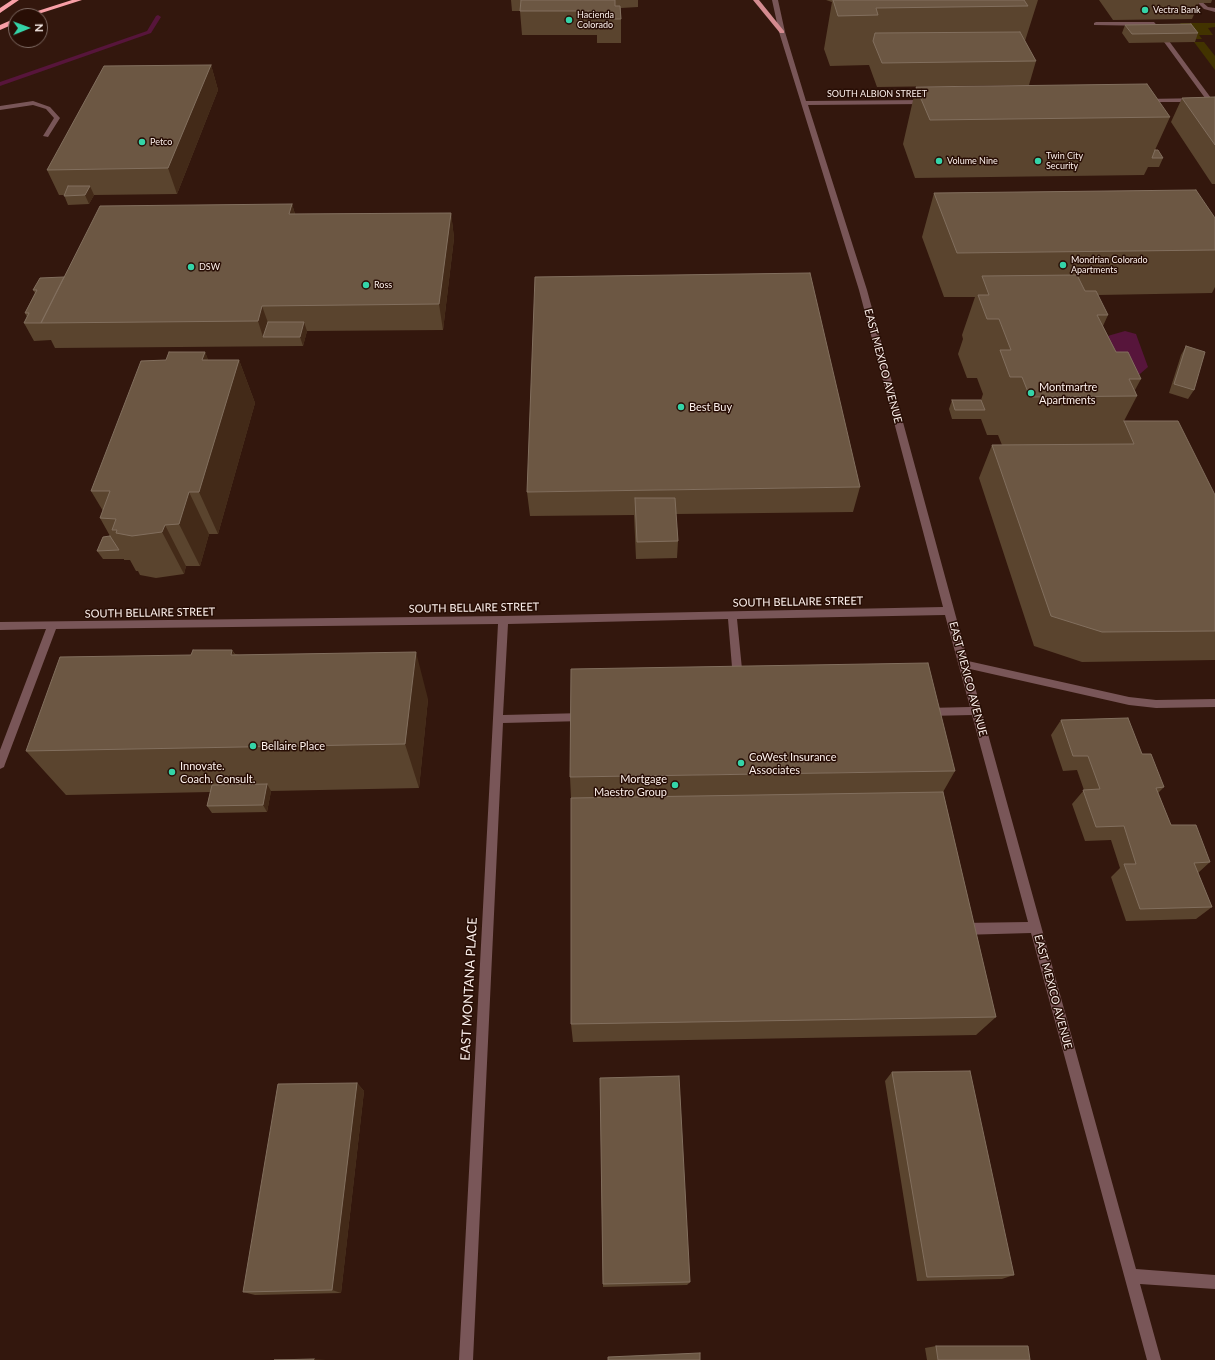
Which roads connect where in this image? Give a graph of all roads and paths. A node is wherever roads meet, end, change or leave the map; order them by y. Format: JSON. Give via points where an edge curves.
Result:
{"nodes":[{"id":1,"x":16,"y":0,"type":"edge"},
{"id":2,"x":79,"y":0,"type":"edge"},
{"id":3,"x":756,"y":0,"type":"edge"},
{"id":4,"x":775,"y":0,"type":"edge"},
{"id":5,"x":1201,"y":3,"type":"dead end"},
{"id":6,"x":48,"y":9,"type":"edge"},
{"id":7,"x":1215,"y":10,"type":"edge"},
{"id":8,"x":0,"y":11,"type":"edge"},
{"id":9,"x":1096,"y":24,"type":"dead end"},
{"id":10,"x":782,"y":32,"type":"junction"},
{"id":11,"x":1160,"y":32,"type":"edge"},
{"id":12,"x":1168,"y":42,"type":"edge"},
{"id":13,"x":1212,"y":100,"type":"edge"},
{"id":14,"x":1139,"y":101,"type":"edge"},
{"id":15,"x":929,"y":102,"type":"edge"},
{"id":16,"x":804,"y":103,"type":"junction"},
{"id":17,"x":0,"y":108,"type":"edge"},
{"id":18,"x":46,"y":136,"type":"dead end"},
{"id":19,"x":949,"y":611,"type":"junction"},
{"id":20,"x":732,"y":615,"type":"junction"},
{"id":21,"x":503,"y":620,"type":"junction"},
{"id":22,"x":0,"y":626,"type":"edge"},
{"id":23,"x":52,"y":626,"type":"junction"},
{"id":24,"x":964,"y":664,"type":"junction"},
{"id":25,"x":739,"y":692,"type":"edge"},
{"id":26,"x":1215,"y":703,"type":"edge"},
{"id":27,"x":977,"y":711,"type":"junction"},
{"id":28,"x":921,"y":712,"type":"edge"},
{"id":29,"x":592,"y":717,"type":"edge"},
{"id":30,"x":498,"y":719,"type":"junction"},
{"id":31,"x":0,"y":764,"type":"edge"},
{"id":32,"x":1035,"y":927,"type":"junction"},
{"id":33,"x":949,"y":929,"type":"edge"},
{"id":34,"x":1132,"y":1276,"type":"junction"},
{"id":35,"x":1215,"y":1282,"type":"edge"},
{"id":36,"x":466,"y":1360,"type":"edge"},
{"id":37,"x":1154,"y":1360,"type":"edge"}],
"edges":[{"from":1,"to":8,"type":"highway"},
{"from":2,"to":6,"type":"highway"},
{"from":3,"to":10,"type":"main road"},
{"from":4,"to":10,"type":"street","name":"EAST MEXICO AVENUE"},
{"from":5,"to":7,"type":"street","via":[[1206,8]]},
{"from":9,"to":11,"type":"street","via":[[1154,24]]},
{"from":10,"to":16,"type":"street","name":"EAST MEXICO AVENUE"},
{"from":12,"to":13,"type":"street"},
{"from":13,"to":14,"type":"street"},
{"from":15,"to":16,"type":"street","name":"SOUTH ALBION STREET"},
{"from":16,"to":19,"type":"street","name":"EAST MEXICO AVENUE","via":[[863,290]]},
{"from":17,"to":18,"type":"street","via":[[33,103],[48,108],[57,118]]},
{"from":19,"to":20,"type":"street","name":"SOUTH BELLAIRE STREET"},
{"from":19,"to":24,"type":"street","name":"EAST MEXICO AVENUE"},
{"from":20,"to":21,"type":"street","name":"SOUTH BELLAIRE STREET"},
{"from":20,"to":25,"type":"street"},
{"from":21,"to":23,"type":"street","name":"SOUTH BELLAIRE STREET"},
{"from":21,"to":30,"type":"street","name":"EAST MONTANA PLACE"},
{"from":22,"to":23,"type":"street","name":"SOUTH BELLAIRE STREET"},
{"from":23,"to":31,"type":"street"},
{"from":24,"to":26,"type":"street","via":[[1129,701],[1156,704]]},
{"from":24,"to":27,"type":"street","name":"EAST MEXICO AVENUE"},
{"from":27,"to":28,"type":"street"},
{"from":27,"to":32,"type":"street","name":"EAST MEXICO AVENUE"},
{"from":29,"to":30,"type":"street"},
{"from":30,"to":36,"type":"street","name":"EAST MONTANA PLACE"},
{"from":32,"to":33,"type":"street"},
{"from":32,"to":34,"type":"street","name":"EAST MEXICO AVENUE"},
{"from":34,"to":35,"type":"street"},
{"from":34,"to":37,"type":"street","name":"EAST MEXICO AVENUE"}]}
